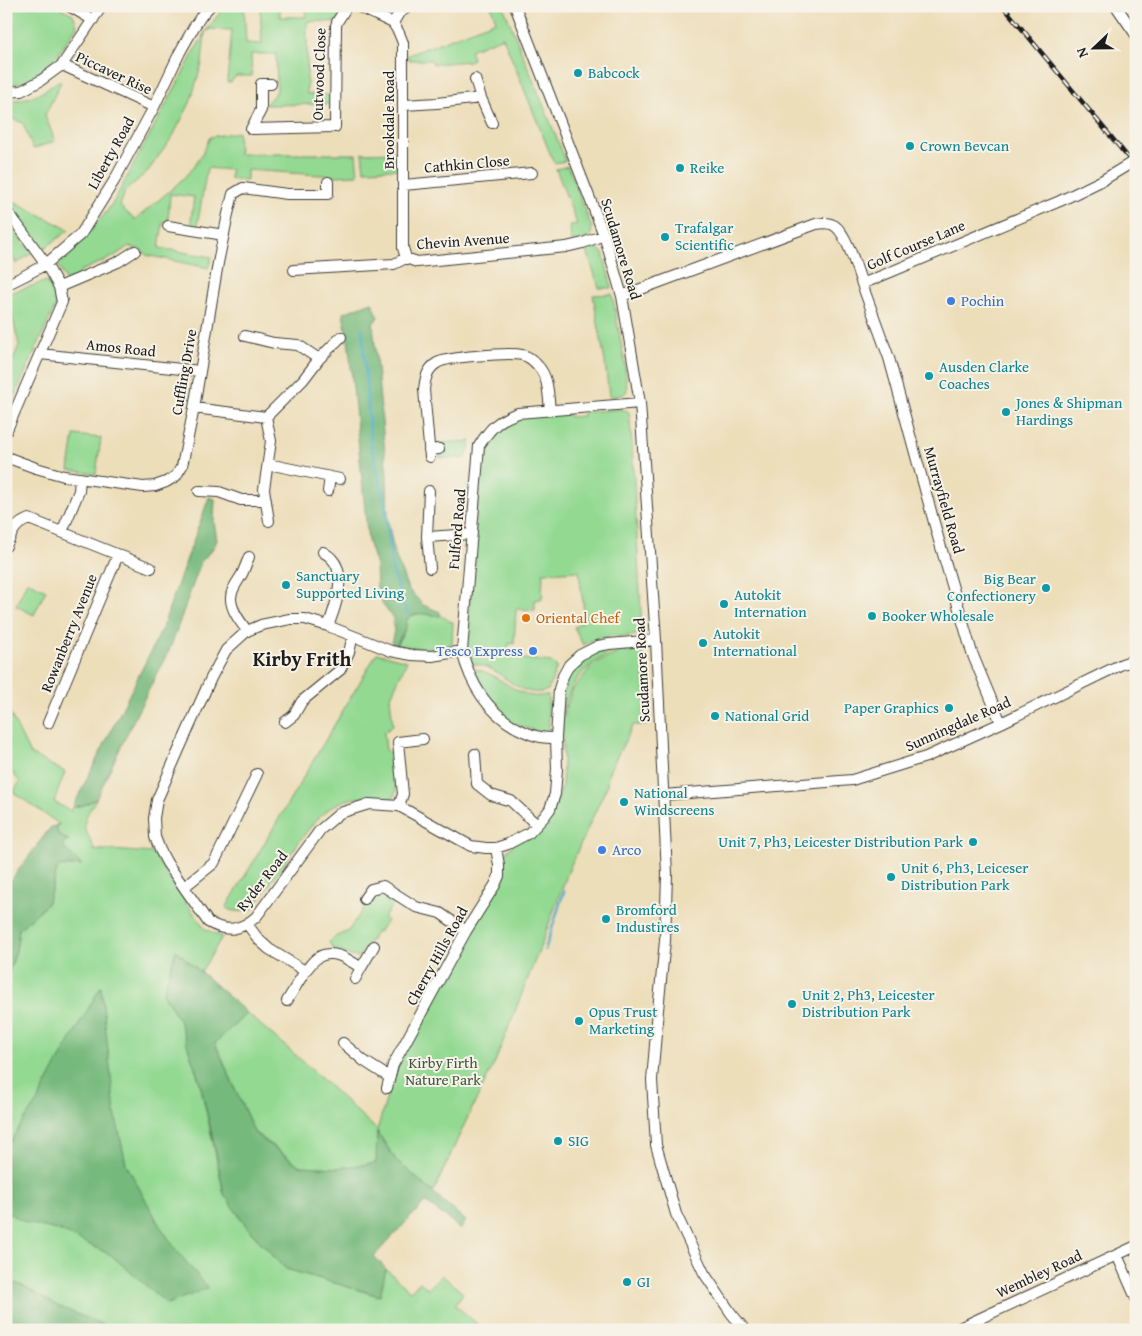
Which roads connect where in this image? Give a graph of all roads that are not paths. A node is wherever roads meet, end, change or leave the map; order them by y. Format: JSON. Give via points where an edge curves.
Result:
{"nodes":[{"id":1,"x":69,"y":6,"type":"edge"},
{"id":2,"x":102,"y":6,"type":"edge"},
{"id":3,"x":210,"y":6,"type":"edge"},
{"id":4,"x":347,"y":6,"type":"edge"},
{"id":5,"x":358,"y":6,"type":"edge"},
{"id":6,"x":410,"y":6,"type":"edge"},
{"id":7,"x":515,"y":6,"type":"edge"},
{"id":8,"x":1116,"y":6,"type":"edge"},
{"id":9,"x":93,"y":20,"type":"junction"},
{"id":10,"x":393,"y":24,"type":"junction"},
{"id":11,"x":1136,"y":35,"type":"edge"},
{"id":12,"x":62,"y":65,"type":"junction"},
{"id":13,"x":475,"y":79,"type":"dead end"},
{"id":14,"x":271,"y":84,"type":"dead end"},
{"id":15,"x":6,"y":92,"type":"edge"},
{"id":16,"x":481,"y":98,"type":"junction"},
{"id":17,"x":404,"y":105,"type":"junction"},
{"id":18,"x":154,"y":107,"type":"junction"},
{"id":19,"x":492,"y":123,"type":"dead end"},
{"id":20,"x":1136,"y":160,"type":"edge"},
{"id":21,"x":532,"y":173,"type":"dead end"},
{"id":22,"x":328,"y":182,"type":"dead end"},
{"id":23,"x":404,"y":185,"type":"junction"},
{"id":24,"x":6,"y":214,"type":"edge"},
{"id":25,"x":168,"y":226,"type":"dead end"},
{"id":26,"x":224,"y":235,"type":"junction"},
{"id":27,"x":604,"y":235,"type":"junction"},
{"id":28,"x":136,"y":251,"type":"dead end"},
{"id":29,"x":406,"y":258,"type":"junction"},
{"id":30,"x":46,"y":264,"type":"junction"},
{"id":31,"x":294,"y":270,"type":"dead end"},
{"id":32,"x":862,"y":284,"type":"junction"},
{"id":33,"x":6,"y":285,"type":"edge"},
{"id":34,"x":59,"y":286,"type":"junction"},
{"id":35,"x":622,"y":296,"type":"junction"},
{"id":36,"x":245,"y":336,"type":"dead end"},
{"id":37,"x":341,"y":337,"type":"dead end"},
{"id":38,"x":40,"y":354,"type":"junction"},
{"id":39,"x":319,"y":359,"type":"junction"},
{"id":40,"x":200,"y":371,"type":"junction"},
{"id":41,"x":640,"y":403,"type":"junction"},
{"id":42,"x":194,"y":408,"type":"junction"},
{"id":43,"x":550,"y":410,"type":"junction"},
{"id":44,"x":266,"y":418,"type":"junction"},
{"id":45,"x":6,"y":432,"type":"edge"},
{"id":46,"x":433,"y":452,"type":"dead end"},
{"id":47,"x":6,"y":457,"type":"edge"},
{"id":48,"x":268,"y":464,"type":"junction"},
{"id":49,"x":80,"y":478,"type":"junction"},
{"id":50,"x":199,"y":490,"type":"dead end"},
{"id":51,"x":328,"y":491,"type":"dead end"},
{"id":52,"x":429,"y":491,"type":"dead end"},
{"id":53,"x":266,"y":500,"type":"junction"},
{"id":54,"x":269,"y":521,"type":"dead end"},
{"id":55,"x":62,"y":532,"type":"junction"},
{"id":56,"x":472,"y":534,"type":"junction"},
{"id":57,"x":427,"y":537,"type":"junction"},
{"id":58,"x":6,"y":546,"type":"edge"},
{"id":59,"x":323,"y":552,"type":"dead end"},
{"id":60,"x":118,"y":555,"type":"junction"},
{"id":61,"x":249,"y":557,"type":"dead end"},
{"id":62,"x":152,"y":568,"type":"dead end"},
{"id":63,"x":430,"y":568,"type":"dead end"},
{"id":64,"x":328,"y":626,"type":"junction"},
{"id":65,"x":247,"y":632,"type":"junction"},
{"id":66,"x":353,"y":636,"type":"junction"},
{"id":67,"x":656,"y":640,"type":"junction"},
{"id":68,"x":462,"y":651,"type":"junction"},
{"id":69,"x":1136,"y":664,"type":"edge"},
{"id":70,"x":285,"y":722,"type":"dead end"},
{"id":71,"x":48,"y":723,"type":"dead end"},
{"id":72,"x":1002,"y":723,"type":"junction"},
{"id":73,"x":556,"y":738,"type":"junction"},
{"id":74,"x":422,"y":739,"type":"dead end"},
{"id":75,"x":476,"y":754,"type":"dead end"},
{"id":76,"x":257,"y":774,"type":"dead end"},
{"id":77,"x":664,"y":795,"type":"junction"},
{"id":78,"x":399,"y":806,"type":"junction"},
{"id":79,"x":537,"y":825,"type":"junction"},
{"id":80,"x":496,"y":848,"type":"junction"},
{"id":81,"x":184,"y":887,"type":"junction"},
{"id":82,"x":364,"y":899,"type":"dead end"},
{"id":83,"x":247,"y":924,"type":"junction"},
{"id":84,"x":466,"y":931,"type":"junction"},
{"id":85,"x":374,"y":946,"type":"dead end"},
{"id":86,"x":361,"y":968,"type":"junction"},
{"id":87,"x":305,"y":971,"type":"junction"},
{"id":88,"x":355,"y":979,"type":"dead end"},
{"id":89,"x":287,"y":1001,"type":"dead end"},
{"id":90,"x":343,"y":1043,"type":"dead end"},
{"id":91,"x":390,"y":1077,"type":"junction"},
{"id":92,"x":387,"y":1088,"type":"dead end"},
{"id":93,"x":1136,"y":1246,"type":"edge"},
{"id":94,"x":1117,"y":1255,"type":"junction"},
{"id":95,"x":1136,"y":1298,"type":"edge"},
{"id":96,"x":745,"y":1330,"type":"edge"},
{"id":97,"x":955,"y":1330,"type":"edge"}],
"edges":[{"from":1,"to":9,"type":"street"},
{"from":2,"to":9,"type":"street"},
{"from":3,"to":18,"type":"street","name":"Liberty Road","via":[[180,52]]},
{"from":4,"to":14,"type":"street","name":"Outwood Close","via":[[336,26],[335,127],[251,129],[261,110],[261,84]]},
{"from":5,"to":10,"type":"street"},
{"from":6,"to":10,"type":"street"},
{"from":7,"to":27,"type":"street","name":"Scudamore Road"},
{"from":8,"to":11,"type":"street"},
{"from":9,"to":12,"type":"street"},
{"from":10,"to":17,"type":"street","name":"Brookdale Road","via":[[404,43]]},
{"from":12,"to":15,"type":"street","via":[[21,91]]},
{"from":12,"to":18,"type":"street","name":"Piccaver Rise"},
{"from":13,"to":16,"type":"street"},
{"from":16,"to":17,"type":"street"},
{"from":16,"to":19,"type":"street"},
{"from":17,"to":23,"type":"street","name":"Brookdale Road"},
{"from":18,"to":30,"type":"street","name":"Liberty Road","via":[[81,234]]},
{"from":20,"to":32,"type":"street","name":"Golf Course Lane","bridge":true,"via":[[1060,201]]},
{"from":21,"to":23,"type":"street","name":"Cathkin Close"},
{"from":22,"to":26,"type":"street","name":"Cuffling Drive","via":[[328,194],[287,194],[243,188],[233,194]]},
{"from":23,"to":29,"type":"street","name":"Brookdale Road","via":[[403,248]]},
{"from":24,"to":30,"type":"street","via":[[16,222]]},
{"from":25,"to":26,"type":"street"},
{"from":26,"to":40,"type":"street","name":"Cuffling Drive"},
{"from":27,"to":29,"type":"street","name":"Chevin Avenue","via":[[566,247],[417,262]]},
{"from":27,"to":35,"type":"street","name":"Scudamore Road"},
{"from":28,"to":34,"type":"street","via":[[118,262]]},
{"from":29,"to":31,"type":"street","name":"Chevin Avenue","via":[[394,264]]},
{"from":30,"to":33,"type":"street","name":"Liberty Road"},
{"from":30,"to":34,"type":"street"},
{"from":32,"to":35,"type":"street","name":"Golf Course Lane","via":[[844,236],[834,225],[825,222]]},
{"from":32,"to":72,"type":"street","name":"Murrayfield Road","via":[[889,358],[972,653]]},
{"from":34,"to":38,"type":"street","via":[[62,302]]},
{"from":35,"to":41,"type":"street","name":"Scudamore Road"},
{"from":36,"to":39,"type":"street","via":[[298,345]]},
{"from":37,"to":39,"type":"street"},
{"from":38,"to":40,"type":"street","name":"Amos Road"},
{"from":38,"to":45,"type":"street"},
{"from":39,"to":44,"type":"street"},
{"from":40,"to":42,"type":"street","name":"Cuffling Drive"},
{"from":41,"to":43,"type":"street","name":"Fulford Road"},
{"from":41,"to":67,"type":"street","name":"Scudamore Road"},
{"from":42,"to":44,"type":"street"},
{"from":42,"to":49,"type":"street","name":"Cuffling Drive","via":[[182,466],[176,476],[155,486],[143,487]]},
{"from":43,"to":46,"type":"street","via":[[544,373],[530,359],[503,354],[446,359],[437,363],[425,380]]},
{"from":43,"to":56,"type":"street","name":"Fulford Road","via":[[518,412],[506,417],[486,434],[479,446]]},
{"from":44,"to":48,"type":"street","via":[[271,441]]},
{"from":47,"to":49,"type":"street","name":"Cuffling Drive"},
{"from":48,"to":51,"type":"street","via":[[335,478]]},
{"from":48,"to":53,"type":"street","via":[[264,489]]},
{"from":49,"to":55,"type":"street"},
{"from":50,"to":53,"type":"street","via":[[219,492],[241,500]]},
{"from":52,"to":57,"type":"street"},
{"from":53,"to":54,"type":"street"},
{"from":55,"to":58,"type":"street","via":[[29,519],[14,528]]},
{"from":55,"to":60,"type":"street"},
{"from":56,"to":57,"type":"street"},
{"from":56,"to":68,"type":"street","name":"Fulford Road"},
{"from":57,"to":63,"type":"street"},
{"from":59,"to":64,"type":"street","via":[[338,568],[340,582]]},
{"from":60,"to":62,"type":"street"},
{"from":60,"to":71,"type":"street","name":"Rowanberry Avenue"},
{"from":61,"to":65,"type":"street","via":[[231,600],[232,608]]},
{"from":64,"to":65,"type":"street","name":"Ryder Road","via":[[305,619],[290,619],[261,625]]},
{"from":64,"to":66,"type":"street","name":"Ryder Road"},
{"from":65,"to":81,"type":"street","name":"Ryder Road","via":[[226,650],[218,663],[157,800],[155,837],[163,856]]},
{"from":66,"to":68,"type":"street","name":"Ryder Road","via":[[391,651],[412,655],[432,656]]},
{"from":66,"to":70,"type":"street","via":[[340,670],[302,701],[296,719]]},
{"from":67,"to":73,"type":"street","name":"Ryder Road","via":[[598,646],[569,665],[559,689]]},
{"from":67,"to":77,"type":"street","name":"Scudamore Road"},
{"from":68,"to":73,"type":"street","name":"Fulford Road","via":[[473,684],[492,710],[522,731]]},
{"from":69,"to":72,"type":"street","name":"Sunningdale Road","via":[[1122,664]]},
{"from":72,"to":77,"type":"street","name":"Sunningdale Road","via":[[926,757],[852,780]]},
{"from":73,"to":79,"type":"street","name":"Ryder Road","via":[[555,794],[550,808]]},
{"from":74,"to":78,"type":"street","via":[[398,742],[403,794]]},
{"from":75,"to":79,"type":"street","via":[[477,784],[491,795],[511,801]]},
{"from":76,"to":81,"type":"street","via":[[214,862]]},
{"from":77,"to":96,"type":"street","name":"Scudamore Road","via":[[666,941],[652,1080],[656,1145],[676,1214],[704,1273]]},
{"from":78,"to":80,"type":"street","name":"Ryder Road","via":[[471,846]]},
{"from":78,"to":83,"type":"street","name":"Ryder Road","via":[[369,804],[340,813],[320,830],[256,917]]},
{"from":79,"to":80,"type":"street","name":"Ryder Road","via":[[519,839]]},
{"from":80,"to":84,"type":"street","name":"Cherry Hills Road","via":[[499,876]]},
{"from":81,"to":83,"type":"street","name":"Ryder Road","via":[[208,922],[231,929]]},
{"from":82,"to":84,"type":"street","via":[[371,889],[383,886],[416,907],[440,913]]},
{"from":83,"to":87,"type":"street","via":[[269,949]]},
{"from":84,"to":91,"type":"street","name":"Cherry Hills Road","via":[[393,1065]]},
{"from":85,"to":86,"type":"street"},
{"from":86,"to":87,"type":"street","via":[[337,954],[328,954],[318,957]]},
{"from":86,"to":88,"type":"street"},
{"from":87,"to":89,"type":"street"},
{"from":90,"to":91,"type":"street"},
{"from":91,"to":92,"type":"street","name":"Cherry Hills Road"},
{"from":93,"to":94,"type":"street","name":"Wembley Road"},
{"from":94,"to":95,"type":"street"},
{"from":94,"to":97,"type":"street","name":"Wembley Road"}]}
